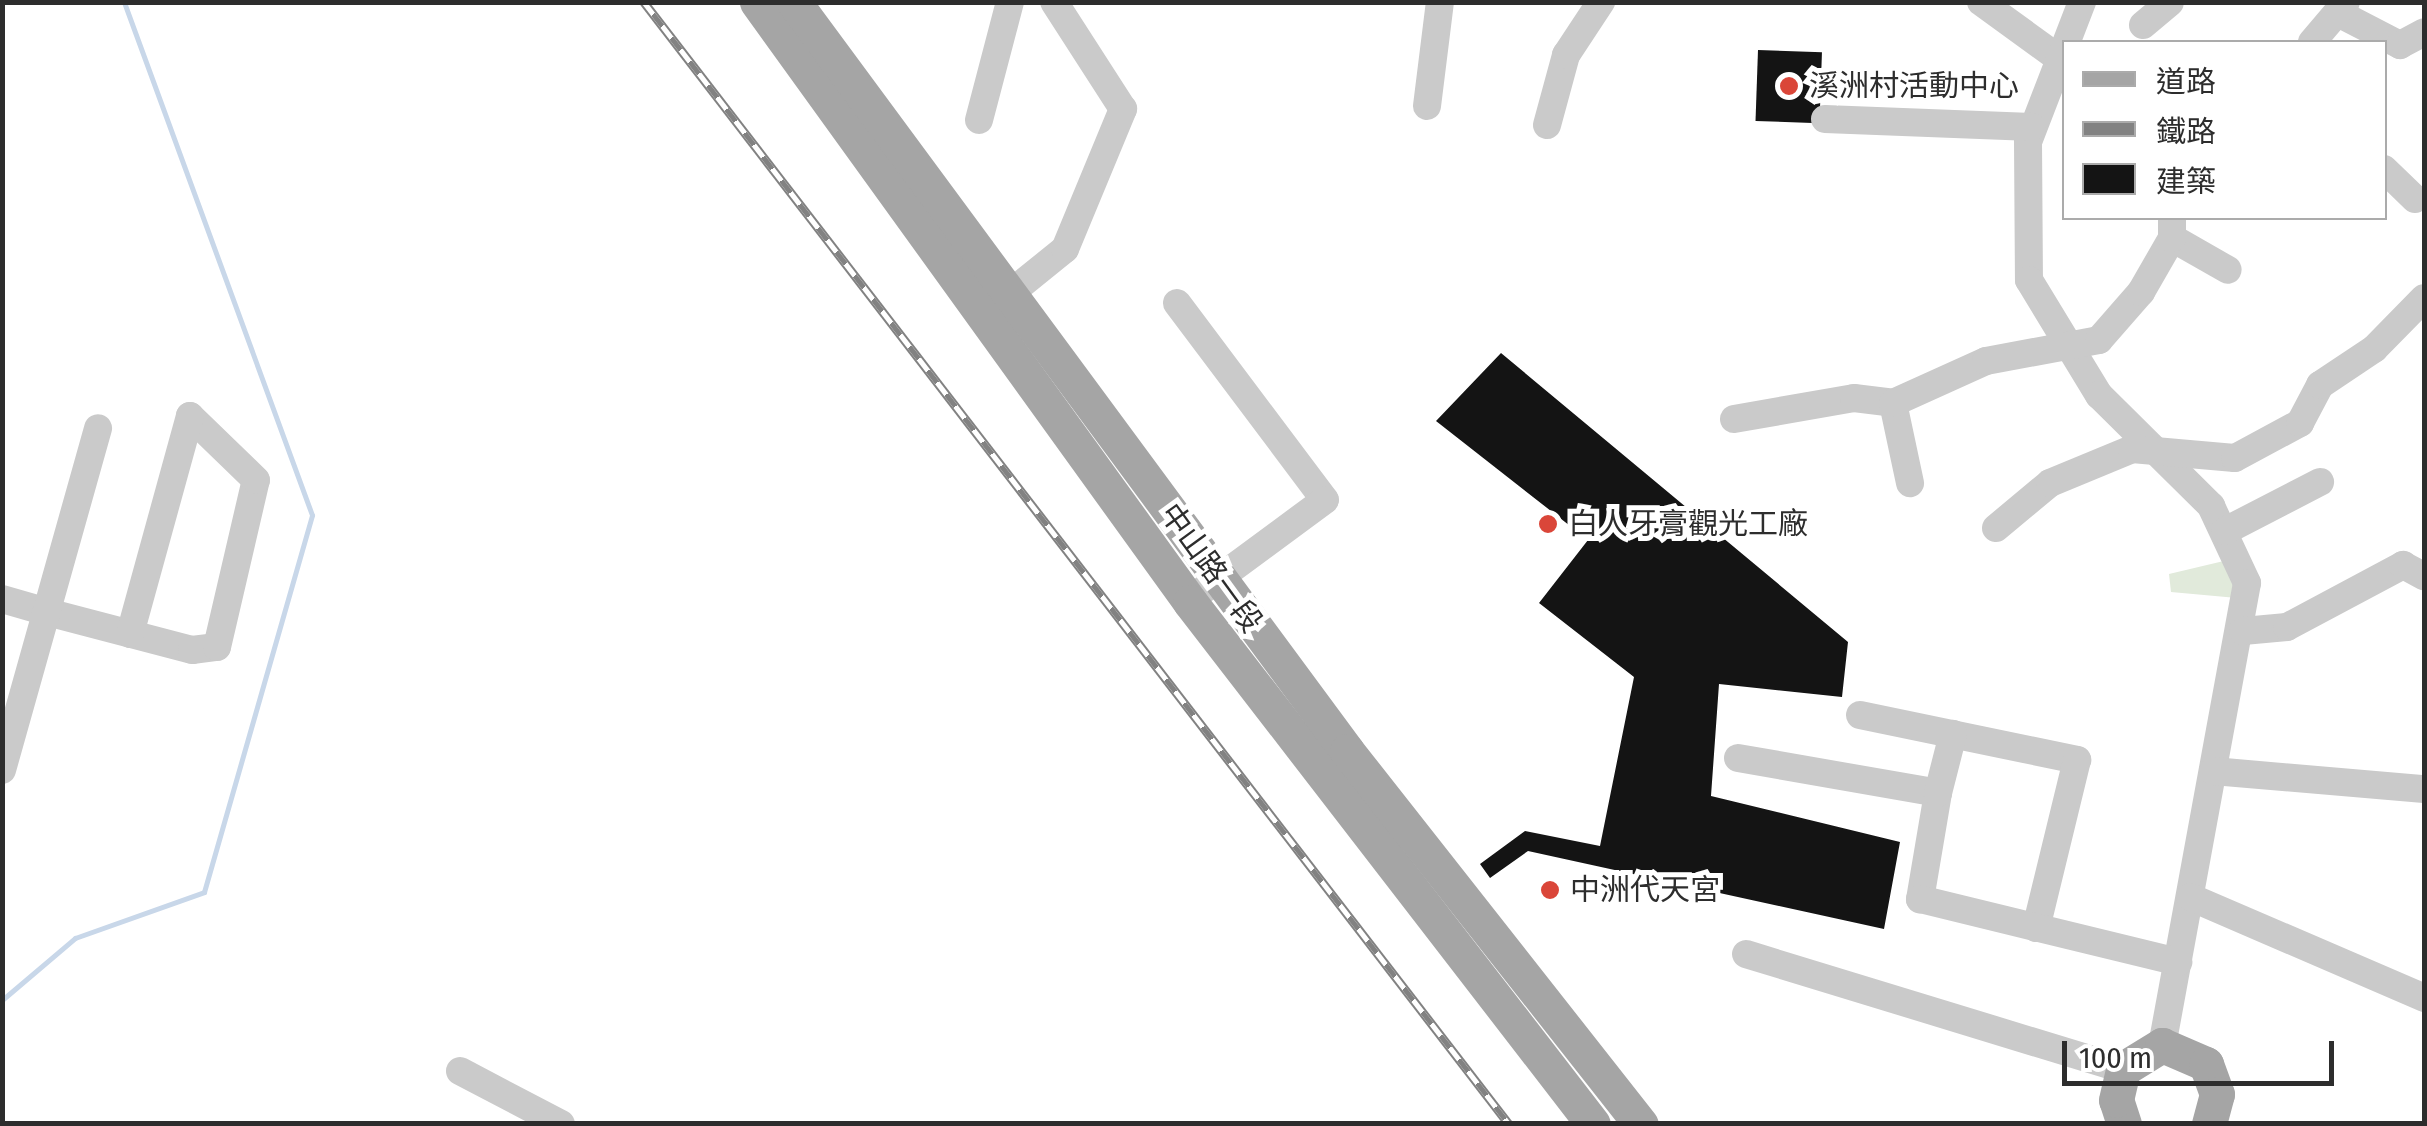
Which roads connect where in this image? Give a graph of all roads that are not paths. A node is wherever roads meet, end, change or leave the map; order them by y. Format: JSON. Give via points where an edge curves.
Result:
{"nodes":[{"id":1,"x":794,"y":2,"type":"edge"},
{"id":2,"x":1010,"y":2,"type":"edge"},
{"id":3,"x":1054,"y":2,"type":"edge"},
{"id":4,"x":1440,"y":2,"type":"edge"},
{"id":5,"x":1600,"y":2,"type":"edge"},
{"id":6,"x":1980,"y":2,"type":"edge"},
{"id":7,"x":2082,"y":2,"type":"edge"},
{"id":8,"x":2170,"y":2,"type":"edge"},
{"id":9,"x":759,"y":3,"type":"edge"},
{"id":10,"x":2342,"y":8,"type":"edge"},
{"id":11,"x":2142,"y":25,"type":"dead end"},
{"id":12,"x":2424,"y":32,"type":"edge"},
{"id":13,"x":2067,"y":40,"type":"edge"},
{"id":14,"x":2314,"y":40,"type":"edge"},
{"id":15,"x":2060,"y":59,"type":"edge"},
{"id":16,"x":1428,"y":106,"type":"dead end"},
{"id":17,"x":1825,"y":119,"type":"dead end"},
{"id":18,"x":980,"y":120,"type":"dead end"},
{"id":19,"x":1547,"y":124,"type":"dead end"},
{"id":20,"x":2032,"y":127,"type":"junction"},
{"id":21,"x":2387,"y":173,"type":"edge"},
{"id":22,"x":2415,"y":200,"type":"dead end"},
{"id":23,"x":2172,"y":228,"type":"edge"},
{"id":24,"x":2228,"y":270,"type":"dead end"},
{"id":25,"x":1008,"y":296,"type":"junction"},
{"id":26,"x":1177,"y":302,"type":"dead end"},
{"id":27,"x":2420,"y":315,"type":"edge"},
{"id":28,"x":2066,"y":348,"type":"junction"},
{"id":29,"x":1893,"y":403,"type":"junction"},
{"id":30,"x":1734,"y":420,"type":"dead end"},
{"id":31,"x":98,"y":428,"type":"dead end"},
{"id":32,"x":2151,"y":453,"type":"junction"},
{"id":33,"x":2320,"y":482,"type":"dead end"},
{"id":34,"x":1910,"y":483,"type":"dead end"},
{"id":35,"x":1996,"y":528,"type":"dead end"},
{"id":36,"x":2225,"y":531,"type":"junction"},
{"id":37,"x":1218,"y":576,"type":"junction"},
{"id":38,"x":2424,"y":576,"type":"edge"},
{"id":39,"x":2,"y":599,"type":"edge"},
{"id":40,"x":1190,"y":602,"type":"junction"},
{"id":41,"x":47,"y":612,"type":"junction"},
{"id":42,"x":2243,"y":630,"type":"junction"},
{"id":43,"x":130,"y":634,"type":"junction"},
{"id":44,"x":1860,"y":715,"type":"dead end"},
{"id":45,"x":1953,"y":734,"type":"junction"},
{"id":46,"x":1738,"y":758,"type":"dead end"},
{"id":47,"x":2,"y":770,"type":"edge"},
{"id":48,"x":2213,"y":772,"type":"junction"},
{"id":49,"x":2424,"y":789,"type":"edge"},
{"id":50,"x":1938,"y":793,"type":"junction"},
{"id":51,"x":2190,"y":896,"type":"junction"},
{"id":52,"x":2036,"y":928,"type":"junction"},
{"id":53,"x":1746,"y":954,"type":"dead end"},
{"id":54,"x":2178,"y":962,"type":"junction"},
{"id":55,"x":2424,"y":998,"type":"edge"},
{"id":56,"x":2162,"y":1045,"type":"junction"},
{"id":57,"x":2123,"y":1069,"type":"junction"},
{"id":58,"x":460,"y":1071,"type":"dead end"},
{"id":59,"x":2119,"y":1121,"type":"edge"},
{"id":60,"x":561,"y":1124,"type":"edge"},
{"id":61,"x":1594,"y":1124,"type":"edge"},
{"id":62,"x":1641,"y":1124,"type":"edge"},
{"id":63,"x":2208,"y":1124,"type":"edge"}],
"edges":[{"from":1,"to":25,"type":"main road","name":"中山路一段"},
{"from":2,"to":18,"type":"street"},
{"from":3,"to":25,"type":"street","via":[[1123,109],[1064,249]]},
{"from":4,"to":16,"type":"street"},
{"from":5,"to":19,"type":"street","via":[[1566,54]]},
{"from":6,"to":15,"type":"street"},
{"from":7,"to":13,"type":"street"},
{"from":8,"to":11,"type":"street"},
{"from":9,"to":40,"type":"main road","name":"中山路一段"},
{"from":10,"to":12,"type":"street","via":[[2400,45]]},
{"from":10,"to":14,"type":"street"},
{"from":15,"to":20,"type":"street"},
{"from":17,"to":20,"type":"street"},
{"from":20,"to":28,"type":"street","via":[[2029,280]]},
{"from":21,"to":22,"type":"street"},
{"from":23,"to":24,"type":"street"},
{"from":23,"to":28,"type":"street","via":[[2099,340]]},
{"from":25,"to":37,"type":"main road","name":"中山路一段"},
{"from":26,"to":37,"type":"street","via":[[1325,500]]},
{"from":27,"to":32,"type":"street","via":[[2320,385],[2300,423],[2235,458]]},
{"from":28,"to":29,"type":"street","via":[[1986,361]]},
{"from":28,"to":32,"type":"street"},
{"from":29,"to":30,"type":"street","via":[[1854,398]]},
{"from":29,"to":34,"type":"street"},
{"from":31,"to":41,"type":"street"},
{"from":32,"to":35,"type":"street","via":[[2132,449],[2050,483]]},
{"from":32,"to":36,"type":"street"},
{"from":33,"to":36,"type":"street"},
{"from":36,"to":42,"type":"street","via":[[2247,584]]},
{"from":37,"to":40,"type":"street"},
{"from":37,"to":62,"type":"main road","name":"中山路一段"},
{"from":38,"to":42,"type":"street","via":[[2403,564],[2287,626]]},
{"from":39,"to":41,"type":"street"},
{"from":40,"to":61,"type":"main road","name":"中山路一段"},
{"from":41,"to":43,"type":"street"},
{"from":41,"to":47,"type":"street"},
{"from":42,"to":48,"type":"street"},
{"from":43,"to":43,"type":"street","via":[[204,652],[218,647],[256,480],[190,416]]},
{"from":44,"to":45,"type":"street"},
{"from":45,"to":50,"type":"street"},
{"from":45,"to":52,"type":"street","via":[[2077,760]]},
{"from":46,"to":50,"type":"street"},
{"from":48,"to":49,"type":"street"},
{"from":48,"to":51,"type":"street"},
{"from":50,"to":52,"type":"street","via":[[1920,899]]},
{"from":51,"to":54,"type":"street"},
{"from":51,"to":55,"type":"street"},
{"from":52,"to":54,"type":"street"},
{"from":53,"to":57,"type":"street"},
{"from":54,"to":56,"type":"street"},
{"from":56,"to":57,"type":"main road"},
{"from":56,"to":63,"type":"main road","via":[[2206,1064],[2217,1094]]},
{"from":57,"to":59,"type":"main road"},
{"from":58,"to":60,"type":"street"}]}
